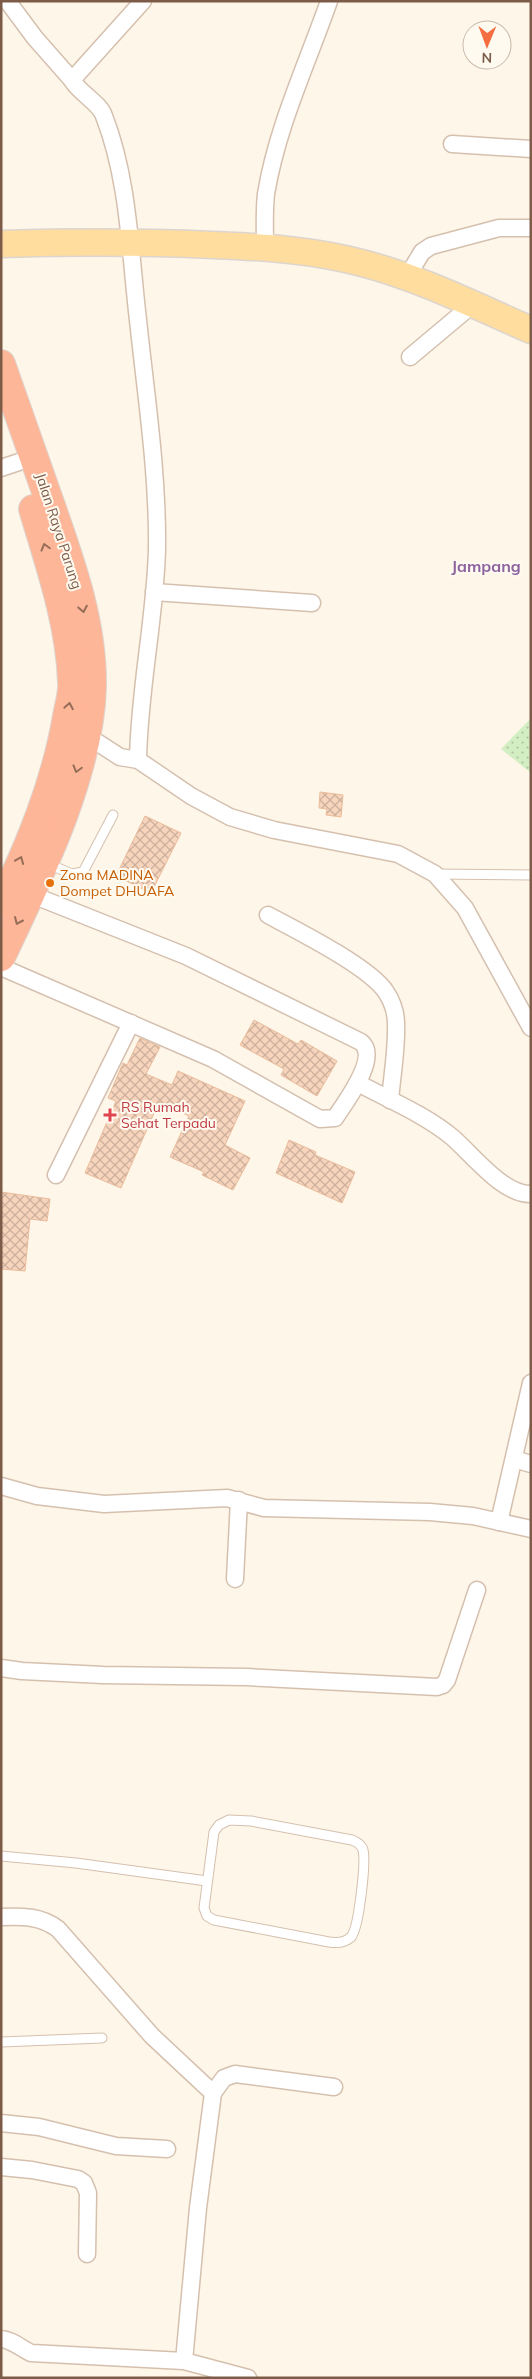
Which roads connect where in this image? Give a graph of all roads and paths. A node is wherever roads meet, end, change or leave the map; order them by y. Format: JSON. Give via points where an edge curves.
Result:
{"nodes":[{"id":1,"x":143,"y":1,"type":"edge"},
{"id":2,"x":329,"y":1,"type":"edge"},
{"id":3,"x":9,"y":3,"type":"dead end"},
{"id":4,"x":72,"y":80,"type":"junction"},
{"id":5,"x":452,"y":144,"type":"dead end"},
{"id":6,"x":531,"y":149,"type":"edge"},
{"id":7,"x":531,"y":228,"type":"edge"},
{"id":8,"x":124,"y":241,"type":"junction"},
{"id":9,"x":1,"y":244,"type":"edge"},
{"id":10,"x":265,"y":247,"type":"junction"},
{"id":11,"x":407,"y":277,"type":"junction"},
{"id":12,"x":472,"y":305,"type":"junction"},
{"id":13,"x":531,"y":330,"type":"edge"},
{"id":14,"x":410,"y":357,"type":"dead end"},
{"id":15,"x":1,"y":364,"type":"edge"},
{"id":16,"x":1,"y":410,"type":"edge"},
{"id":17,"x":10,"y":465,"type":"edge"},
{"id":18,"x":154,"y":592,"type":"junction"},
{"id":19,"x":312,"y":603,"type":"dead end"},
{"id":20,"x":86,"y":735,"type":"junction"},
{"id":21,"x":130,"y":759,"type":"junction"},
{"id":22,"x":113,"y":815,"type":"dead end"},
{"id":23,"x":44,"y":862,"type":"junction"},
{"id":24,"x":435,"y":874,"type":"junction"},
{"id":25,"x":531,"y":875,"type":"edge"},
{"id":26,"x":30,"y":894,"type":"junction"},
{"id":27,"x":1,"y":905,"type":"edge"},
{"id":28,"x":268,"y":915,"type":"dead end"},
{"id":29,"x":1,"y":958,"type":"edge"},
{"id":30,"x":1,"y":967,"type":"edge"},
{"id":31,"x":131,"y":1024,"type":"junction"},
{"id":32,"x":531,"y":1028,"type":"edge"},
{"id":33,"x":358,"y":1083,"type":"junction"},
{"id":34,"x":390,"y":1100,"type":"junction"},
{"id":35,"x":56,"y":1175,"type":"dead end"},
{"id":36,"x":531,"y":1194,"type":"edge"},
{"id":37,"x":531,"y":1383,"type":"edge"},
{"id":38,"x":514,"y":1459,"type":"junction"},
{"id":39,"x":531,"y":1464,"type":"edge"},
{"id":40,"x":1,"y":1486,"type":"edge"},
{"id":41,"x":239,"y":1500,"type":"junction"},
{"id":42,"x":500,"y":1522,"type":"junction"},
{"id":43,"x":531,"y":1530,"type":"edge"},
{"id":44,"x":235,"y":1579,"type":"dead end"},
{"id":45,"x":477,"y":1590,"type":"dead end"},
{"id":46,"x":1,"y":1668,"type":"edge"},
{"id":47,"x":1,"y":1856,"type":"edge"},
{"id":48,"x":207,"y":1881,"type":"junction"},
{"id":49,"x":1,"y":1917,"type":"edge"},
{"id":50,"x":102,"y":2038,"type":"dead end"},
{"id":51,"x":1,"y":2042,"type":"edge"},
{"id":52,"x":334,"y":2087,"type":"dead end"},
{"id":53,"x":213,"y":2093,"type":"junction"},
{"id":54,"x":1,"y":2123,"type":"edge"},
{"id":55,"x":167,"y":2149,"type":"dead end"},
{"id":56,"x":1,"y":2167,"type":"edge"},
{"id":57,"x":87,"y":2254,"type":"dead end"},
{"id":58,"x":1,"y":2339,"type":"edge"},
{"id":59,"x":184,"y":2361,"type":"junction"},
{"id":60,"x":248,"y":2378,"type":"edge"}],
"edges":[{"from":1,"to":4,"type":"street"},
{"from":2,"to":10,"type":"street","via":[[280,135],[266,196]]},
{"from":3,"to":4,"type":"street"},
{"from":4,"to":8,"type":"street","via":[[104,113],[117,153]]},
{"from":5,"to":6,"type":"street"},
{"from":7,"to":11,"type":"street","via":[[499,228],[431,246],[422,252]]},
{"from":8,"to":9,"type":"main road"},
{"from":8,"to":10,"type":"main road"},
{"from":8,"to":18,"type":"street","via":[[154,467],[157,549]]},
{"from":10,"to":11,"type":"main road","via":[[325,254]]},
{"from":11,"to":12,"type":"main road"},
{"from":12,"to":13,"type":"main road"},
{"from":12,"to":14,"type":"street"},
{"from":15,"to":20,"type":"highway","name":"Jalan Raya Parung","one_way":true,"via":[[77,581],[89,642],[92,687]]},
{"from":16,"to":17,"type":"highway","name":"Jalan Raya Parung"},
{"from":27,"to":17,"type":"highway","name":"Jalan Raya Parung","one_way":true,"via":[[57,766],[73,685],[60,599]]},
{"from":18,"to":19,"type":"street"},
{"from":18,"to":21,"type":"street","via":[[141,703]]},
{"from":20,"to":21,"type":"street"},
{"from":20,"to":23,"type":"highway","name":"Jalan Raya Parung","one_way":true,"via":[[66,808]]},
{"from":21,"to":24,"type":"street","via":[[230,818],[274,830],[398,854]]},
{"from":22,"to":23,"type":"lane","via":[[83,872],[72,874]]},
{"from":23,"to":26,"type":"highway","name":"Jalan Raya Parung"},
{"from":24,"to":25,"type":"lane"},
{"from":24,"to":32,"type":"street","via":[[464,908]]},
{"from":26,"to":29,"type":"highway","name":"Jalan Raya Parung","one_way":true},
{"from":26,"to":33,"type":"street","via":[[186,956],[361,1042],[368,1054]]},
{"from":28,"to":34,"type":"street","via":[[334,951],[385,990],[396,1024]]},
{"from":30,"to":31,"type":"street"},
{"from":31,"to":33,"type":"street","via":[[213,1059],[320,1119],[335,1118]]},
{"from":31,"to":35,"type":"street"},
{"from":33,"to":34,"type":"street"},
{"from":34,"to":36,"type":"street","via":[[451,1136],[513,1191]]},
{"from":37,"to":38,"type":"street"},
{"from":38,"to":39,"type":"street"},
{"from":38,"to":42,"type":"street"},
{"from":40,"to":41,"type":"street","via":[[37,1496],[104,1504]]},
{"from":41,"to":42,"type":"street","via":[[264,1508],[430,1512]]},
{"from":41,"to":44,"type":"street"},
{"from":42,"to":43,"type":"street"},
{"from":45,"to":46,"type":"street","via":[[447,1680],[437,1687],[246,1677],[103,1675]]},
{"from":47,"to":48,"type":"lane"},
{"from":48,"to":48,"type":"lane","via":[[204,1908],[211,1919],[343,1942],[351,1937],[356,1927],[363,1849],[352,1840],[251,1821],[229,1820],[214,1832]]},
{"from":49,"to":53,"type":"street","via":[[34,1917],[51,1923],[152,2036]]},
{"from":50,"to":51,"type":"lane"},
{"from":52,"to":53,"type":"street","via":[[235,2074],[224,2078]]},
{"from":53,"to":59,"type":"street","via":[[198,2208]]},
{"from":54,"to":55,"type":"street","via":[[39,2127],[116,2146]]},
{"from":56,"to":57,"type":"street","via":[[32,2170],[84,2183],[88,2192]]},
{"from":58,"to":59,"type":"street","via":[[31,2352]]},
{"from":59,"to":60,"type":"street"}]}
